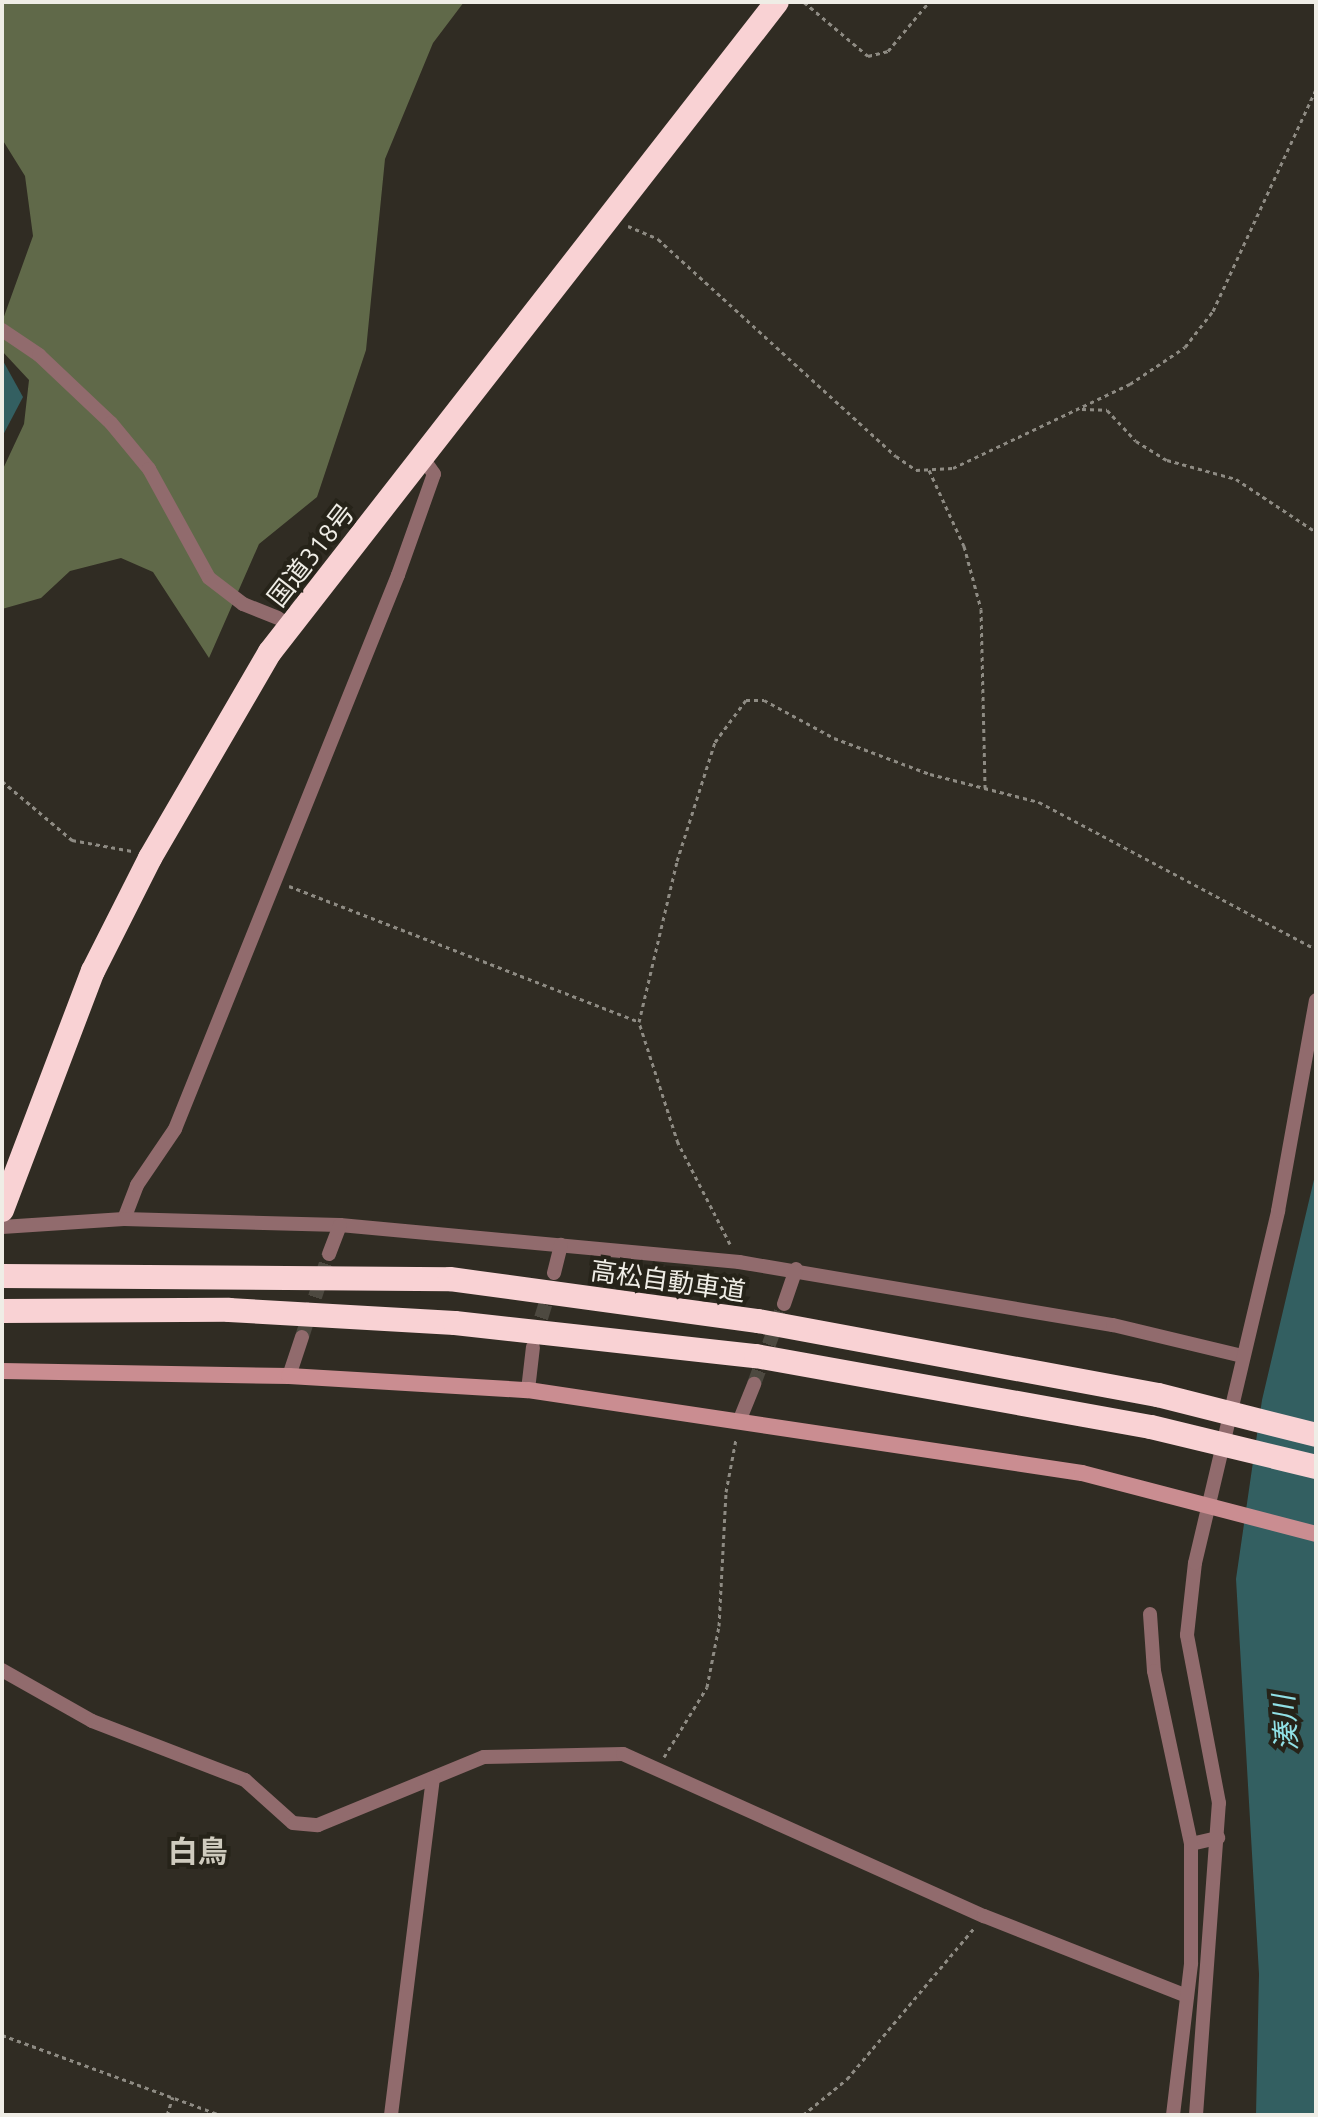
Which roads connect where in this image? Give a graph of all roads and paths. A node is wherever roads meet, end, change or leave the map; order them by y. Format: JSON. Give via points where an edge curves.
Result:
{"nodes":[{"id":1,"x":777,"y":2,"type":"edge"},
{"id":2,"x":804,"y":2,"type":"edge"},
{"id":3,"x":929,"y":2,"type":"edge"},
{"id":4,"x":1316,"y":89,"type":"edge"},
{"id":5,"x":611,"y":219,"type":"junction"},
{"id":6,"x":2,"y":330,"type":"edge"},
{"id":7,"x":1079,"y":409,"type":"junction"},
{"id":8,"x":423,"y":458,"type":"junction"},
{"id":9,"x":929,"y":470,"type":"junction"},
{"id":10,"x":1316,"y":532,"type":"edge"},
{"id":11,"x":293,"y":624,"type":"junction"},
{"id":12,"x":2,"y":781,"type":"edge"},
{"id":13,"x":985,"y":788,"type":"junction"},
{"id":14,"x":150,"y":858,"type":"junction"},
{"id":15,"x":271,"y":880,"type":"junction"},
{"id":16,"x":1316,"y":949,"type":"edge"},
{"id":17,"x":1316,"y":1000,"type":"edge"},
{"id":18,"x":639,"y":1022,"type":"junction"},
{"id":19,"x":2,"y":1210,"type":"edge"},
{"id":20,"x":124,"y":1219,"type":"junction"},
{"id":21,"x":340,"y":1225,"type":"junction"},
{"id":22,"x":2,"y":1227,"type":"edge"},
{"id":23,"x":561,"y":1245,"type":"junction"},
{"id":24,"x":329,"y":1254,"type":"tunnel mouth"},
{"id":25,"x":739,"y":1262,"type":"junction"},
{"id":26,"x":796,"y":1269,"type":"junction"},
{"id":27,"x":554,"y":1273,"type":"tunnel mouth"},
{"id":28,"x":2,"y":1276,"type":"edge"},
{"id":29,"x":784,"y":1304,"type":"tunnel mouth"},
{"id":30,"x":2,"y":1311,"type":"edge"},
{"id":31,"x":302,"y":1337,"type":"tunnel mouth"},
{"id":32,"x":533,"y":1347,"type":"tunnel mouth"},
{"id":33,"x":1242,"y":1356,"type":"junction"},
{"id":34,"x":2,"y":1371,"type":"edge"},
{"id":35,"x":289,"y":1376,"type":"junction"},
{"id":36,"x":754,"y":1384,"type":"tunnel mouth"},
{"id":37,"x":528,"y":1390,"type":"junction"},
{"id":38,"x":740,"y":1419,"type":"junction"},
{"id":39,"x":1316,"y":1435,"type":"edge"},
{"id":40,"x":1316,"y":1467,"type":"edge"},
{"id":41,"x":1208,"y":1505,"type":"junction"},
{"id":42,"x":1316,"y":1534,"type":"edge"},
{"id":43,"x":1150,"y":1614,"type":"dead end"},
{"id":44,"x":2,"y":1670,"type":"edge"},
{"id":45,"x":658,"y":1765,"type":"junction"},
{"id":46,"x":433,"y":1780,"type":"junction"},
{"id":47,"x":1218,"y":1838,"type":"junction"},
{"id":48,"x":1191,"y":1844,"type":"junction"},
{"id":49,"x":984,"y":1916,"type":"junction"},
{"id":50,"x":1187,"y":1996,"type":"junction"},
{"id":51,"x":2,"y":2035,"type":"edge"},
{"id":52,"x":173,"y":2097,"type":"junction"},
{"id":53,"x":1178,"y":2097,"type":"junction"},
{"id":54,"x":1196,"y":2099,"type":"junction"},
{"id":55,"x":167,"y":2115,"type":"edge"},
{"id":56,"x":221,"y":2115,"type":"edge"},
{"id":57,"x":391,"y":2115,"type":"edge"},
{"id":58,"x":803,"y":2115,"type":"edge"},
{"id":59,"x":1173,"y":2115,"type":"edge"},
{"id":60,"x":1196,"y":2115,"type":"edge"}],
"edges":[{"from":1,"to":5,"type":"highway","name":"国道318号"},
{"from":2,"to":3,"type":"path","via":[[868,56],[888,51]]},
{"from":4,"to":7,"type":"path","via":[[1213,311],[1185,347]]},
{"from":5,"to":8,"type":"highway","name":"国道318号"},
{"from":5,"to":9,"type":"path","via":[[658,239],[896,456]]},
{"from":6,"to":11,"type":"street","via":[[39,355],[111,423],[149,469],[209,578],[243,604]]},
{"from":7,"to":9,"type":"path","via":[[953,468]]},
{"from":7,"to":10,"type":"path","via":[[1107,410],[1136,441],[1167,460],[1236,479]]},
{"from":8,"to":11,"type":"highway","name":"国道318号"},
{"from":8,"to":15,"type":"street","via":[[434,474]]},
{"from":9,"to":13,"type":"path","via":[[964,546],[981,609]]},
{"from":11,"to":14,"type":"highway","name":"国道318号"},
{"from":12,"to":14,"type":"path","via":[[72,840],[121,846]]},
{"from":13,"to":16,"type":"path","via":[[1039,802],[1125,842]]},
{"from":13,"to":18,"type":"path","via":[[834,738],[764,700],[746,700],[715,742],[677,861]]},
{"from":14,"to":19,"type":"highway","name":"国道318号","via":[[55,1058]]},
{"from":15,"to":18,"type":"path","via":[[362,909]]},
{"from":15,"to":20,"type":"street","via":[[175,1129],[137,1185]]},
{"from":17,"to":33,"type":"street","via":[[1278,1211]]},
{"from":18,"to":25,"type":"path","via":[[684,1157]]},
{"from":20,"to":21,"type":"street"},
{"from":20,"to":22,"type":"street"},
{"from":21,"to":23,"type":"street"},
{"from":21,"to":24,"type":"street"},
{"from":23,"to":25,"type":"street"},
{"from":23,"to":27,"type":"street"},
{"from":25,"to":26,"type":"street"},
{"from":26,"to":29,"type":"street"},
{"from":26,"to":33,"type":"street","via":[[1113,1325]]},
{"from":28,"to":39,"type":"highway","name":"高松自動車道","bridge":true,"via":[[235,1274],[465,1281],[758,1321],[1158,1395]]},
{"from":30,"to":40,"type":"highway","bridge":true,"via":[[229,1310],[455,1323],[756,1356],[1151,1427]]},
{"from":31,"to":35,"type":"street"},
{"from":32,"to":37,"type":"street"},
{"from":33,"to":41,"type":"street"},
{"from":34,"to":35,"type":"street"},
{"from":35,"to":37,"type":"street"},
{"from":36,"to":38,"type":"street"},
{"from":37,"to":38,"type":"street"},
{"from":38,"to":41,"type":"street","via":[[1082,1473]]},
{"from":38,"to":45,"type":"path","via":[[707,1687]]},
{"from":41,"to":42,"type":"street"},
{"from":41,"to":47,"type":"street","via":[[1187,1635],[1215,1772]]},
{"from":43,"to":48,"type":"street","via":[[1154,1671]]},
{"from":44,"to":46,"type":"street","via":[[92,1721],[245,1780],[293,1823],[318,1825]]},
{"from":45,"to":46,"type":"street","via":[[623,1754],[484,1757]]},
{"from":45,"to":49,"type":"street"},
{"from":46,"to":57,"type":"street"},
{"from":47,"to":48,"type":"street"},
{"from":47,"to":54,"type":"street"},
{"from":48,"to":50,"type":"street"},
{"from":49,"to":50,"type":"street"},
{"from":49,"to":58,"type":"path","via":[[847,2079]]},
{"from":50,"to":53,"type":"street"},
{"from":51,"to":52,"type":"path"},
{"from":52,"to":55,"type":"path"},
{"from":52,"to":56,"type":"path"},
{"from":53,"to":54,"type":"street"},
{"from":53,"to":59,"type":"street"},
{"from":54,"to":60,"type":"street"}]}
